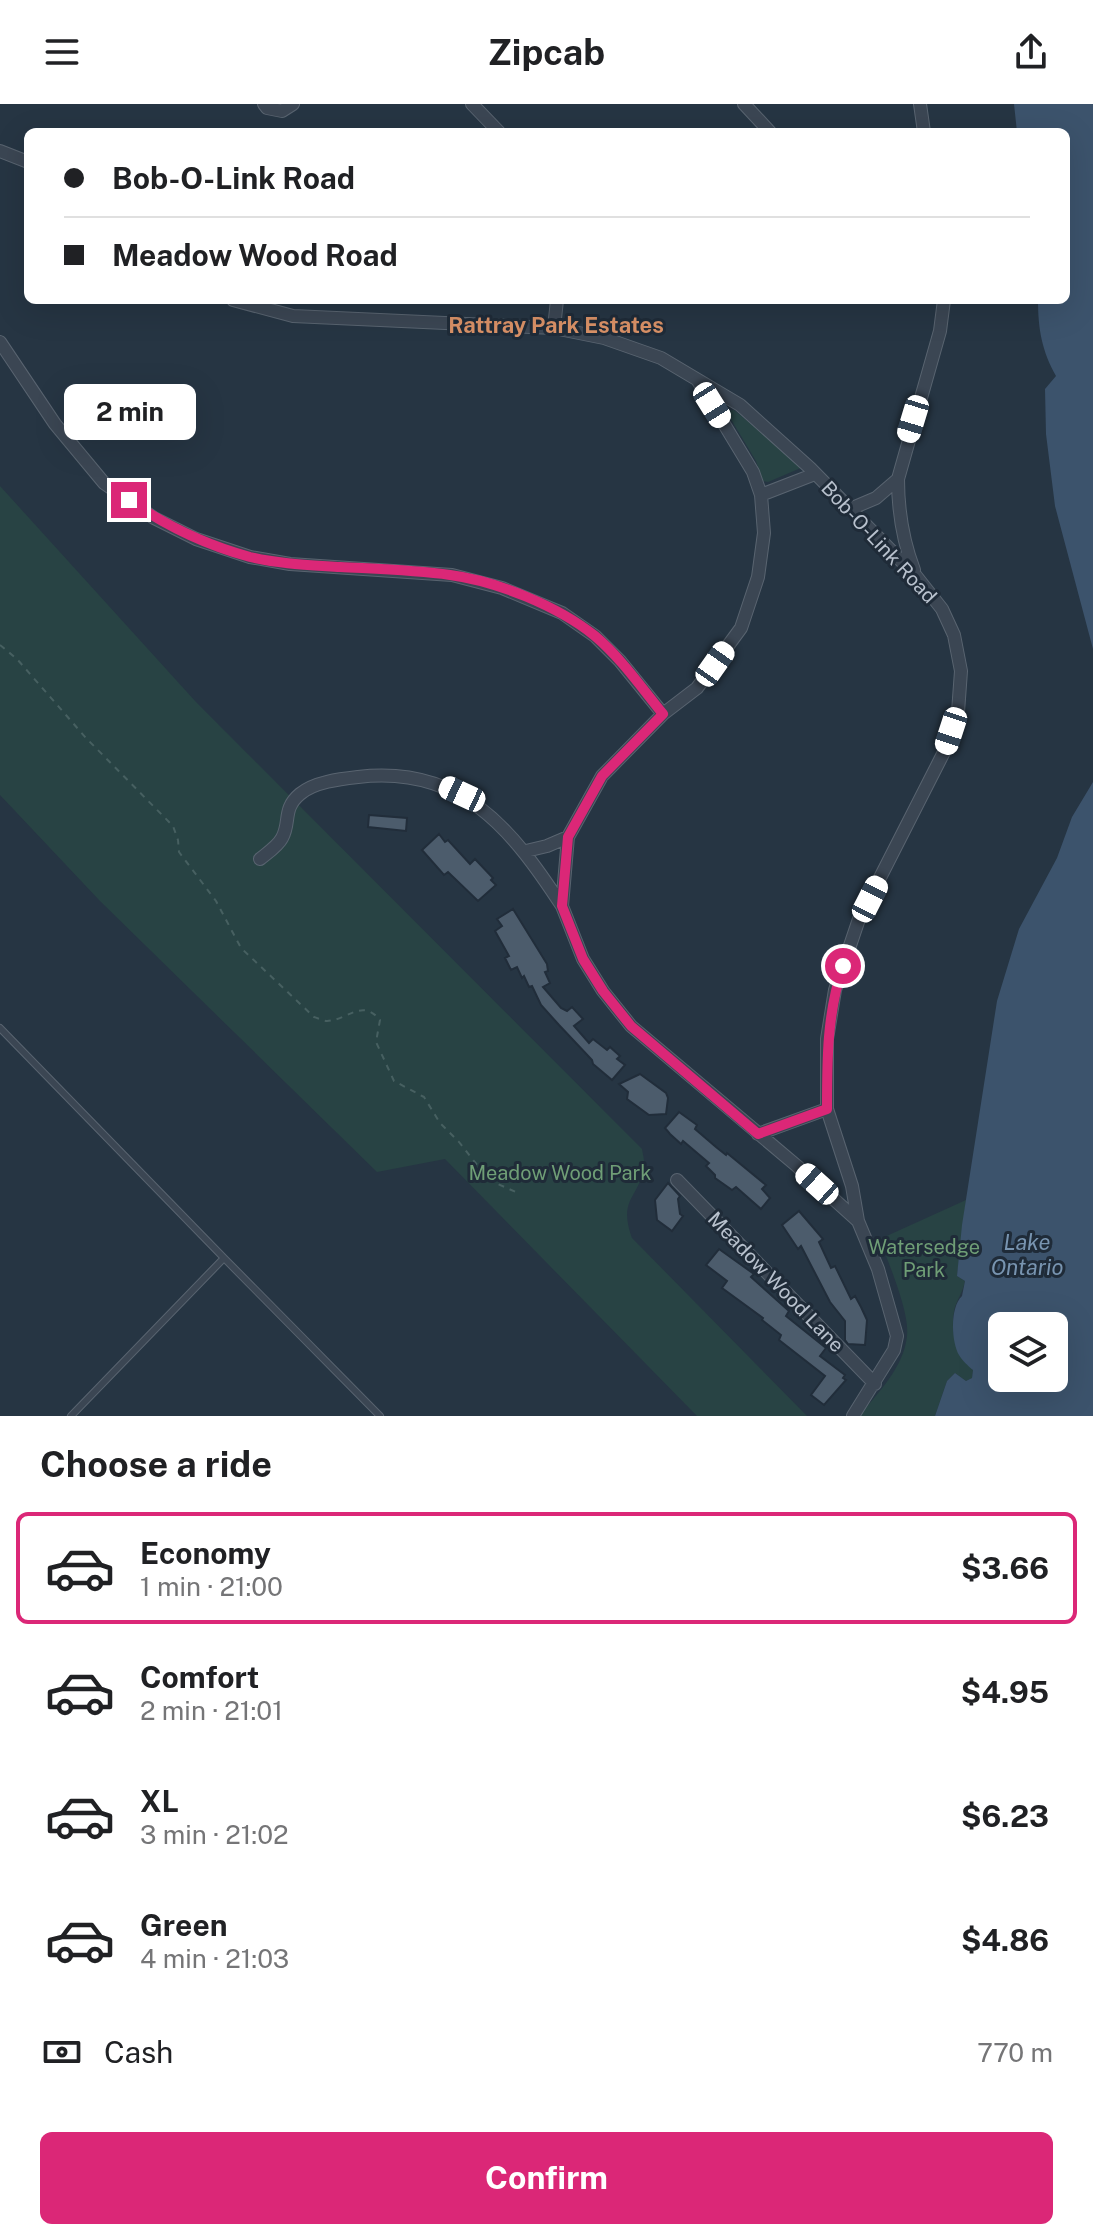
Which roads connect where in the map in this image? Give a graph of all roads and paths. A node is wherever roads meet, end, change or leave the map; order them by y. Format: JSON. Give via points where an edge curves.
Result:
{"nodes":[{"id":1,"x":264,"y":104,"type":"edge"},
{"id":2,"x":293,"y":104,"type":"edge"},
{"id":3,"x":472,"y":104,"type":"edge"},
{"id":4,"x":744,"y":104,"type":"edge"},
{"id":5,"x":920,"y":104,"type":"edge"},
{"id":6,"x":495,"y":128,"type":"edge"},
{"id":7,"x":766,"y":128,"type":"edge"},
{"id":8,"x":923,"y":128,"type":"edge"},
{"id":9,"x":0,"y":151,"type":"edge"},
{"id":10,"x":24,"y":160,"type":"edge"},
{"id":11,"x":248,"y":304,"type":"edge"},
{"id":12,"x":557,"y":304,"type":"edge"},
{"id":13,"x":943,"y":304,"type":"edge"},
{"id":14,"x":554,"y":328,"type":"junction"},
{"id":15,"x":0,"y":342,"type":"edge"},
{"id":16,"x":697,"y":380,"type":"junction"},
{"id":17,"x":815,"y":474,"type":"junction"},
{"id":18,"x":898,"y":479,"type":"junction"},
{"id":19,"x":761,"y":495,"type":"junction"},
{"id":20,"x":850,"y":509,"type":"junction"},
{"id":21,"x":916,"y":576,"type":"junction"},
{"id":22,"x":0,"y":645,"type":"edge"},
{"id":23,"x":663,"y":714,"type":"junction"},
{"id":24,"x":568,"y":837,"type":"junction"},
{"id":25,"x":526,"y":851,"type":"junction"},
{"id":26,"x":260,"y":859,"type":"dead end"},
{"id":27,"x":562,"y":906,"type":"junction"},
{"id":28,"x":0,"y":1028,"type":"edge"},
{"id":29,"x":827,"y":1109,"type":"junction"},
{"id":30,"x":758,"y":1134,"type":"junction"},
{"id":31,"x":677,"y":1180,"type":"dead end"},
{"id":32,"x":518,"y":1193,"type":"dead end"},
{"id":33,"x":858,"y":1221,"type":"junction"},
{"id":34,"x":224,"y":1258,"type":"junction"},
{"id":35,"x":875,"y":1384,"type":"junction"},
{"id":36,"x":71,"y":1416,"type":"edge"},
{"id":37,"x":380,"y":1416,"type":"edge"},
{"id":38,"x":853,"y":1416,"type":"edge"}],
"edges":[{"from":1,"to":2,"type":"street","via":[[282,111]]},
{"from":3,"to":6,"type":"street"},
{"from":4,"to":7,"type":"street"},
{"from":5,"to":8,"type":"street"},
{"from":9,"to":10,"type":"street"},
{"from":11,"to":14,"type":"street","name":"Bob-O-Link Road","via":[[293,316]]},
{"from":12,"to":14,"type":"street"},
{"from":13,"to":18,"type":"street"},
{"from":14,"to":16,"type":"street","name":"Bob-O-Link Road","via":[[635,348]]},
{"from":15,"to":23,"type":"street","via":[[55,424],[104,483],[154,518],[250,557],[452,575],[502,588],[562,613],[595,636]]},
{"from":16,"to":17,"type":"street","name":"Bob-O-Link Road","via":[[740,405]]},
{"from":16,"to":19,"type":"street","via":[[753,472]]},
{"from":17,"to":19,"type":"street","name":"Bob-O-Link Road"},
{"from":17,"to":20,"type":"street","name":"Bob-O-Link Road"},
{"from":18,"to":20,"type":"street","via":[[876,498]]},
{"from":18,"to":21,"type":"street","via":[[900,515]]},
{"from":19,"to":23,"type":"street","via":[[764,533],[758,577],[741,628],[697,688]]},
{"from":20,"to":21,"type":"street","name":"Bob-O-Link Road"},
{"from":21,"to":29,"type":"street","name":"Bob-O-Link Road","via":[[954,635],[961,671],[958,712],[945,750],[859,919],[835,990],[827,1039]]},
{"from":22,"to":32,"type":"path","via":[[173,826],[179,852],[216,901],[241,948],[314,1017],[327,1021],[362,1010],[373,1012],[380,1020],[376,1042],[394,1081],[424,1097],[489,1180]]},
{"from":23,"to":24,"type":"street","via":[[602,776]]},
{"from":24,"to":25,"type":"street"},
{"from":24,"to":27,"type":"street"},
{"from":25,"to":26,"type":"street","via":[[462,794],[401,776],[377,775],[328,782],[302,792],[289,805],[282,839]]},
{"from":25,"to":27,"type":"street"},
{"from":27,"to":30,"type":"street","via":[[583,959],[631,1026]]},
{"from":28,"to":34,"type":"lane"},
{"from":29,"to":30,"type":"street"},
{"from":29,"to":33,"type":"street","name":"Bob-O-Link Road"},
{"from":30,"to":33,"type":"street"},
{"from":31,"to":35,"type":"street","name":"Meadow Wood Lane"},
{"from":33,"to":35,"type":"street","via":[[897,1336]]},
{"from":34,"to":36,"type":"lane"},
{"from":34,"to":37,"type":"lane"},
{"from":35,"to":38,"type":"street"}]}
